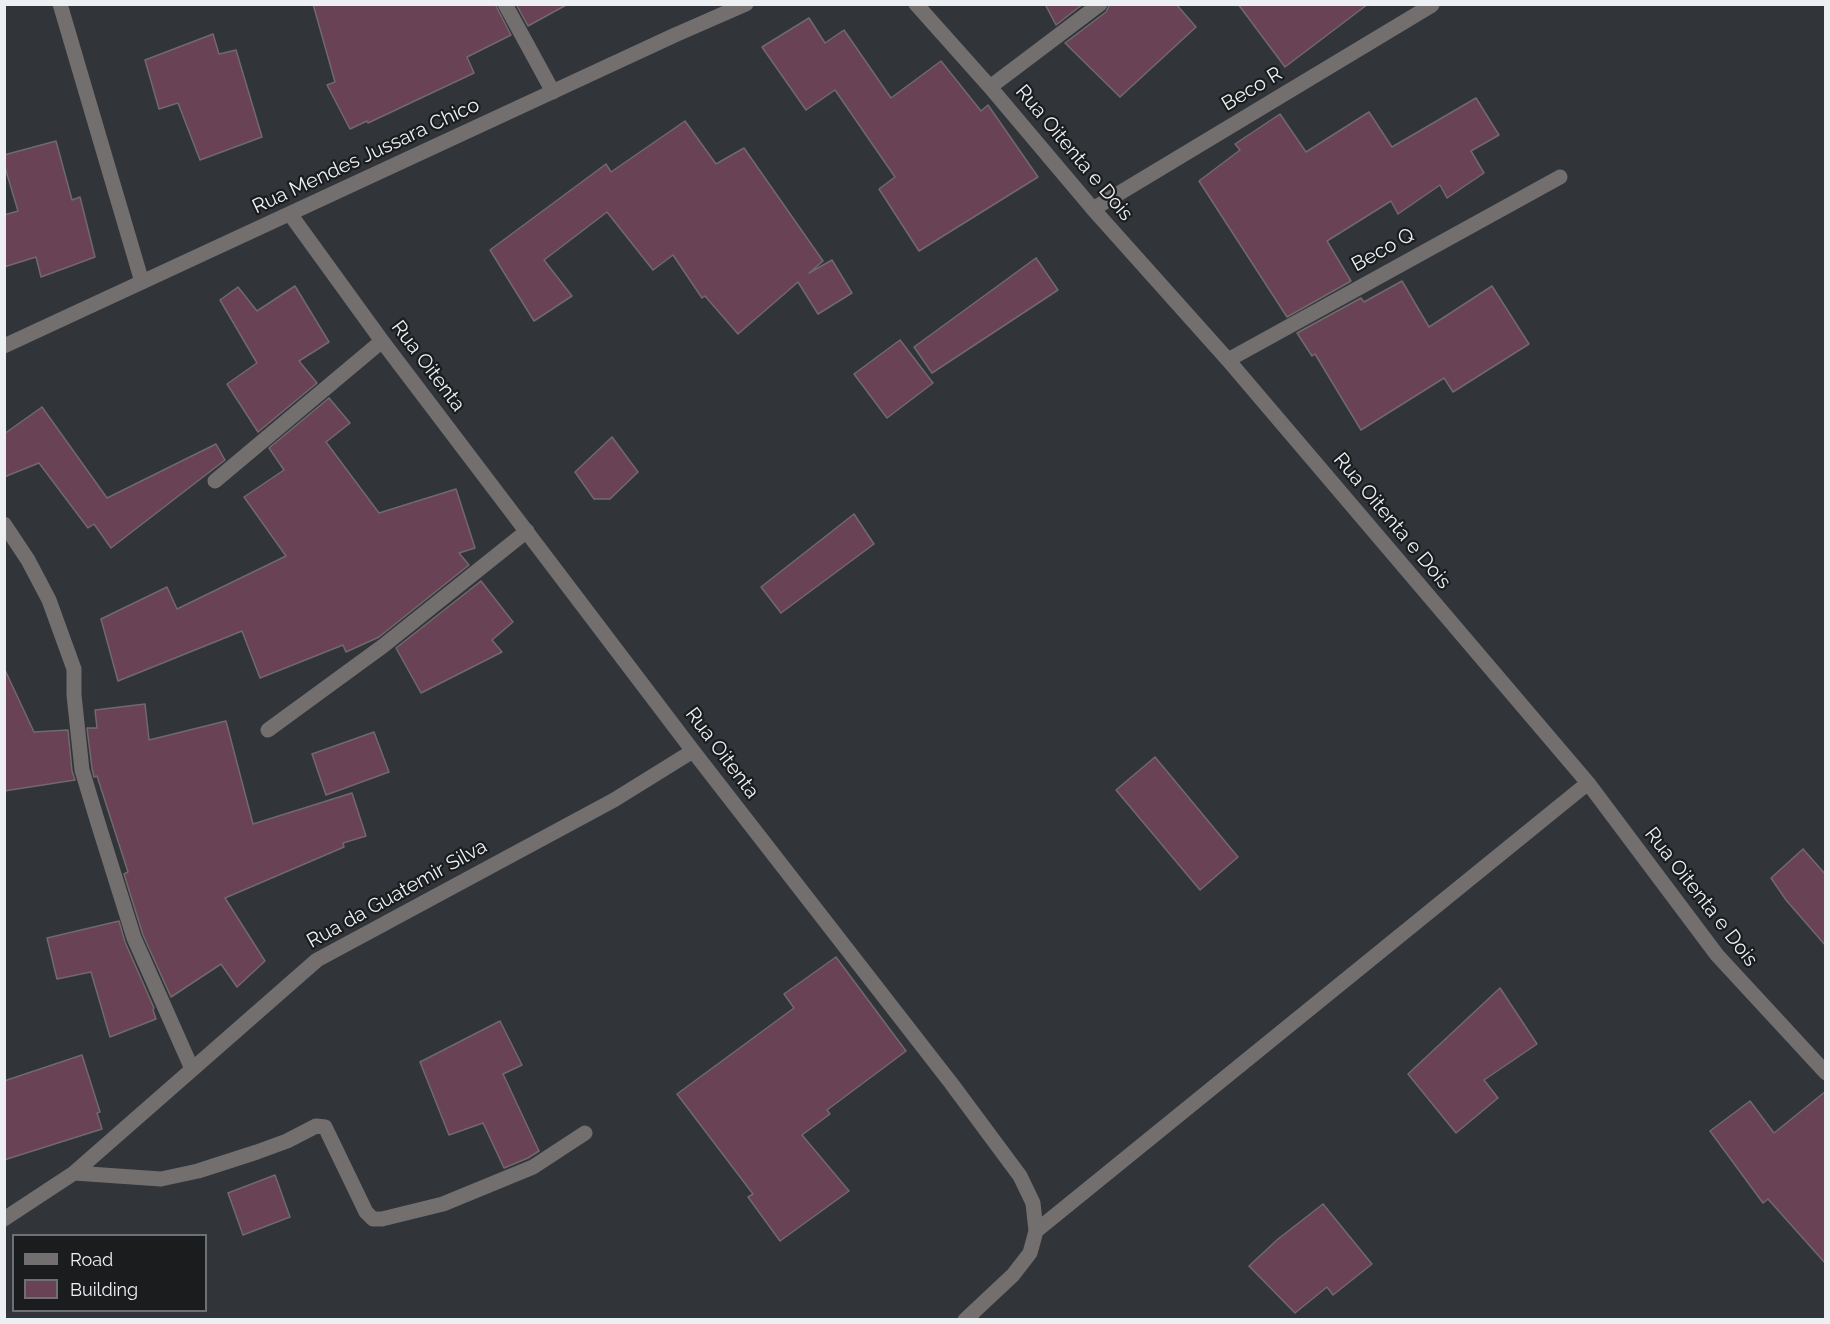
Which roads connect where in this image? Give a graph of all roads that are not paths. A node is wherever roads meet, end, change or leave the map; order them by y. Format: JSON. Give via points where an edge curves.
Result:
{"nodes":[{"id":1,"x":60,"y":4,"type":"edge"},
{"id":2,"x":505,"y":4,"type":"edge"},
{"id":3,"x":746,"y":4,"type":"edge"},
{"id":4,"x":916,"y":4,"type":"edge"},
{"id":5,"x":1100,"y":4,"type":"edge"},
{"id":6,"x":1432,"y":4,"type":"edge"},
{"id":7,"x":990,"y":87,"type":"junction"},
{"id":8,"x":553,"y":92,"type":"junction"},
{"id":9,"x":1560,"y":177,"type":"dead end"},
{"id":10,"x":1093,"y":209,"type":"junction"},
{"id":11,"x":290,"y":214,"type":"junction"},
{"id":12,"x":142,"y":282,"type":"junction"},
{"id":13,"x":382,"y":341,"type":"junction"},
{"id":14,"x":4,"y":346,"type":"edge"},
{"id":15,"x":1227,"y":360,"type":"junction"},
{"id":16,"x":215,"y":481,"type":"dead end"},
{"id":17,"x":4,"y":524,"type":"edge"},
{"id":18,"x":527,"y":531,"type":"junction"},
{"id":19,"x":268,"y":730,"type":"dead end"},
{"id":20,"x":693,"y":751,"type":"junction"},
{"id":21,"x":1588,"y":783,"type":"junction"},
{"id":22,"x":192,"y":1070,"type":"junction"},
{"id":23,"x":1826,"y":1073,"type":"edge"},
{"id":24,"x":585,"y":1133,"type":"dead end"},
{"id":25,"x":74,"y":1173,"type":"junction"},
{"id":26,"x":4,"y":1219,"type":"edge"},
{"id":27,"x":1036,"y":1231,"type":"junction"},
{"id":28,"x":965,"y":1320,"type":"edge"}],
"edges":[{"from":1,"to":12,"type":"street"},
{"from":2,"to":8,"type":"street"},
{"from":3,"to":8,"type":"street","name":"Rua Mendes Jussara Chico"},
{"from":4,"to":7,"type":"street","name":"Rua Oitenta e Dois"},
{"from":5,"to":7,"type":"street"},
{"from":6,"to":10,"type":"street","name":"Beco R"},
{"from":7,"to":10,"type":"street","name":"Rua Oitenta e Dois"},
{"from":8,"to":11,"type":"street","name":"Rua Mendes Jussara Chico"},
{"from":9,"to":15,"type":"street","name":"Beco Q"},
{"from":10,"to":15,"type":"street","name":"Rua Oitenta e Dois"},
{"from":11,"to":12,"type":"street","name":"Rua Mendes Jussara Chico"},
{"from":11,"to":13,"type":"street","name":"Rua Oitenta"},
{"from":12,"to":14,"type":"street","name":"Rua Mendes Jussara Chico"},
{"from":13,"to":16,"type":"street"},
{"from":13,"to":18,"type":"street","name":"Rua Oitenta"},
{"from":15,"to":21,"type":"street","name":"Rua Oitenta e Dois"},
{"from":17,"to":22,"type":"street","via":[[49,600],[74,669],[82,770],[134,938]]},
{"from":18,"to":19,"type":"street","via":[[383,646]]},
{"from":18,"to":20,"type":"street","name":"Rua Oitenta"},
{"from":20,"to":22,"type":"street","name":"Rua da Guatemir Silva","via":[[614,800],[317,960]]},
{"from":20,"to":27,"type":"street","name":"Rua Oitenta","via":[[1020,1176],[1033,1203]]},
{"from":21,"to":23,"type":"street","name":"Rua Oitenta e Dois","via":[[1717,955]]},
{"from":21,"to":27,"type":"street"},
{"from":22,"to":25,"type":"street","name":"Rua da Guatemir Silva"},
{"from":24,"to":25,"type":"street","via":[[533,1167],[443,1204],[382,1220],[373,1220],[366,1212],[325,1127],[316,1125],[257,1152],[162,1179]]},
{"from":25,"to":26,"type":"street","name":"Rua da Guatemir Silva"},
{"from":27,"to":28,"type":"street","name":"Rua Oitenta","via":[[1030,1253],[1013,1275]]}]}
